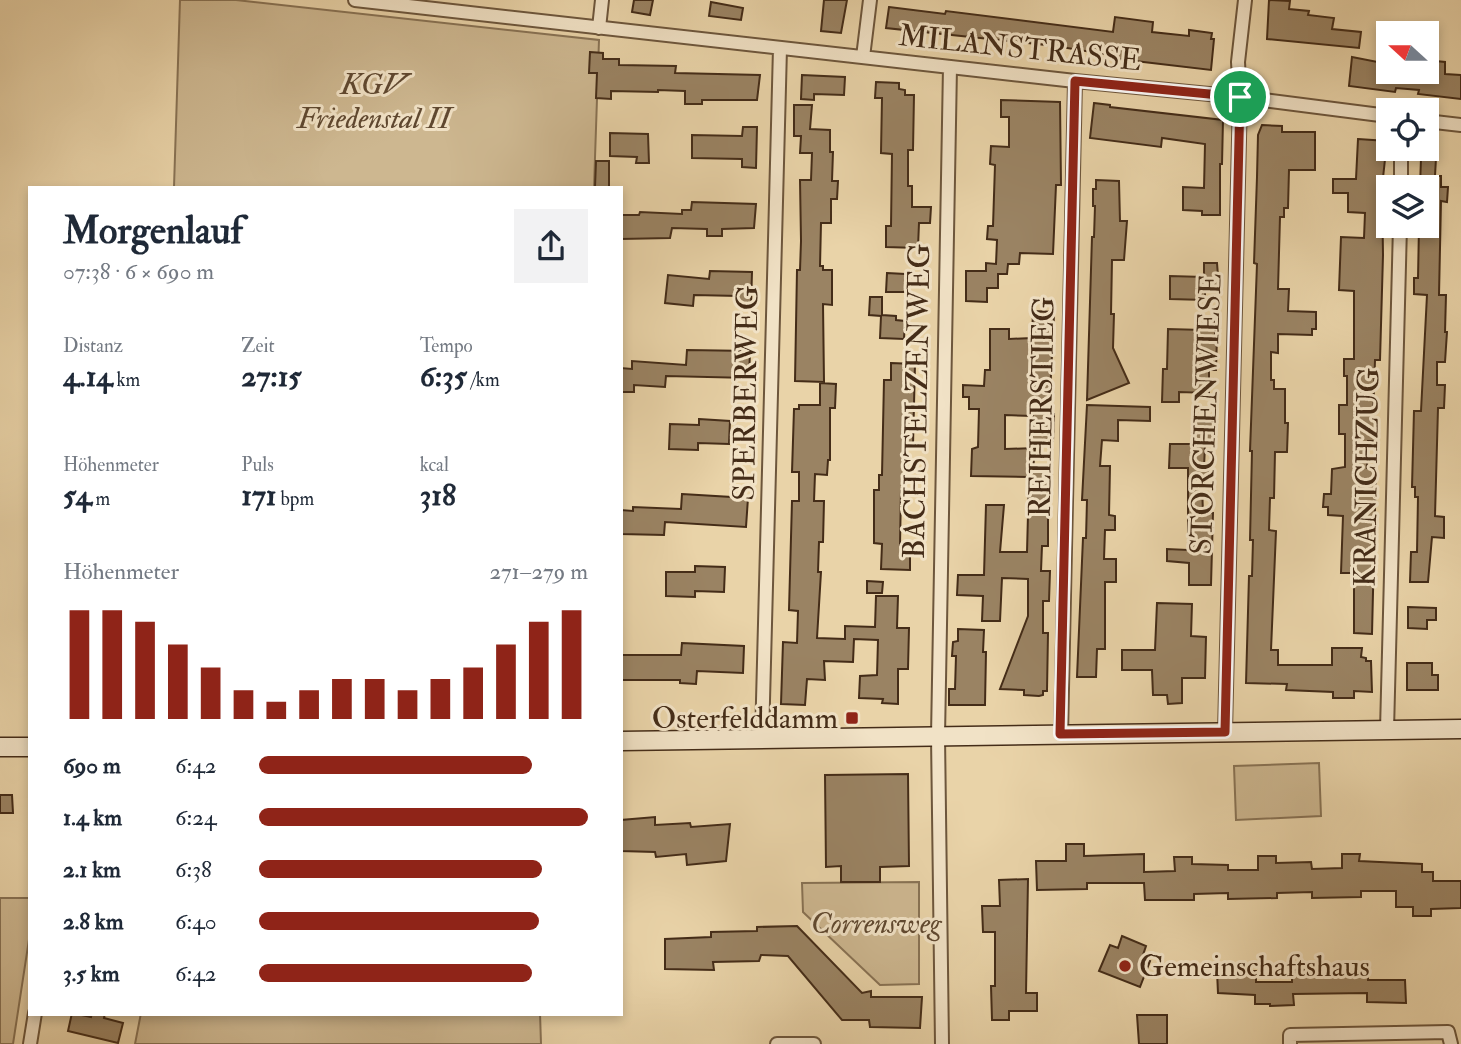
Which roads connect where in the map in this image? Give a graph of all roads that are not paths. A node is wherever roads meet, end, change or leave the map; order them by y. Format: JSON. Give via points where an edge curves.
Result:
{"nodes":[{"id":1,"x":355,"y":0,"type":"edge"},
{"id":2,"x":602,"y":0,"type":"edge"},
{"id":3,"x":870,"y":0,"type":"edge"},
{"id":4,"x":1245,"y":0,"type":"edge"},
{"id":5,"x":426,"y":4,"type":"edge"},
{"id":6,"x":599,"y":27,"type":"junction"},
{"id":7,"x":780,"y":48,"type":"junction"},
{"id":8,"x":863,"y":57,"type":"junction"},
{"id":9,"x":950,"y":67,"type":"junction"},
{"id":10,"x":1075,"y":81,"type":"junction"},
{"id":11,"x":1240,"y":97,"type":"junction"},
{"id":12,"x":1376,"y":115,"type":"edge"},
{"id":13,"x":1439,"y":122,"type":"edge"},
{"id":14,"x":1461,"y":125,"type":"edge"},
{"id":15,"x":1400,"y":238,"type":"edge"},
{"id":16,"x":1461,"y":729,"type":"edge"},
{"id":17,"x":1387,"y":730,"type":"junction"},
{"id":18,"x":1225,"y":732,"type":"junction"},
{"id":19,"x":1060,"y":734,"type":"junction"},
{"id":20,"x":938,"y":736,"type":"junction"},
{"id":21,"x":762,"y":739,"type":"junction"},
{"id":22,"x":623,"y":741,"type":"edge"},
{"id":23,"x":0,"y":747,"type":"edge"},
{"id":24,"x":28,"y":747,"type":"edge"},
{"id":25,"x":35,"y":1016,"type":"edge"},
{"id":26,"x":30,"y":1044,"type":"edge"},
{"id":27,"x":777,"y":1044,"type":"edge"},
{"id":28,"x":814,"y":1044,"type":"edge"},
{"id":29,"x":942,"y":1044,"type":"edge"},
{"id":30,"x":1290,"y":1044,"type":"edge"},
{"id":31,"x":1451,"y":1044,"type":"edge"}],
"edges":[{"from":1,"to":5,"type":"street","name":"MILANSTRASSE"},
{"from":2,"to":6,"type":"street"},
{"from":3,"to":8,"type":"street"},
{"from":4,"to":11,"type":"street","name":"STORCHENWIESE","via":[[1238,62]]},
{"from":5,"to":6,"type":"street","name":"MILANSTRASSE"},
{"from":6,"to":7,"type":"street","name":"MILANSTRASSE"},
{"from":7,"to":8,"type":"street","name":"MILANSTRASSE"},
{"from":7,"to":21,"type":"street","name":"SPERBERWEG"},
{"from":8,"to":9,"type":"street","name":"MILANSTRASSE"},
{"from":9,"to":10,"type":"street","name":"MILANSTRASSE"},
{"from":9,"to":20,"type":"street","name":"BACHSTELZENWEG"},
{"from":10,"to":11,"type":"street","name":"MILANSTRASSE"},
{"from":10,"to":19,"type":"street","name":"REIHERSTIEG"},
{"from":11,"to":12,"type":"street","name":"MILANSTRASSE"},
{"from":11,"to":18,"type":"street","name":"STORCHENWIESE"},
{"from":13,"to":14,"type":"street"},
{"from":15,"to":17,"type":"street","name":"KRANICHZUG"},
{"from":16,"to":17,"type":"street"},
{"from":17,"to":18,"type":"street"},
{"from":18,"to":19,"type":"street"},
{"from":19,"to":20,"type":"street"},
{"from":20,"to":21,"type":"street"},
{"from":20,"to":29,"type":"street","name":"BACHSTELZENWEG"},
{"from":21,"to":22,"type":"street"},
{"from":23,"to":24,"type":"street"},
{"from":25,"to":26,"type":"street"},
{"from":27,"to":28,"type":"street"},
{"from":30,"to":31,"type":"street","via":[[1290,1035],[1448,1032]]}]}
